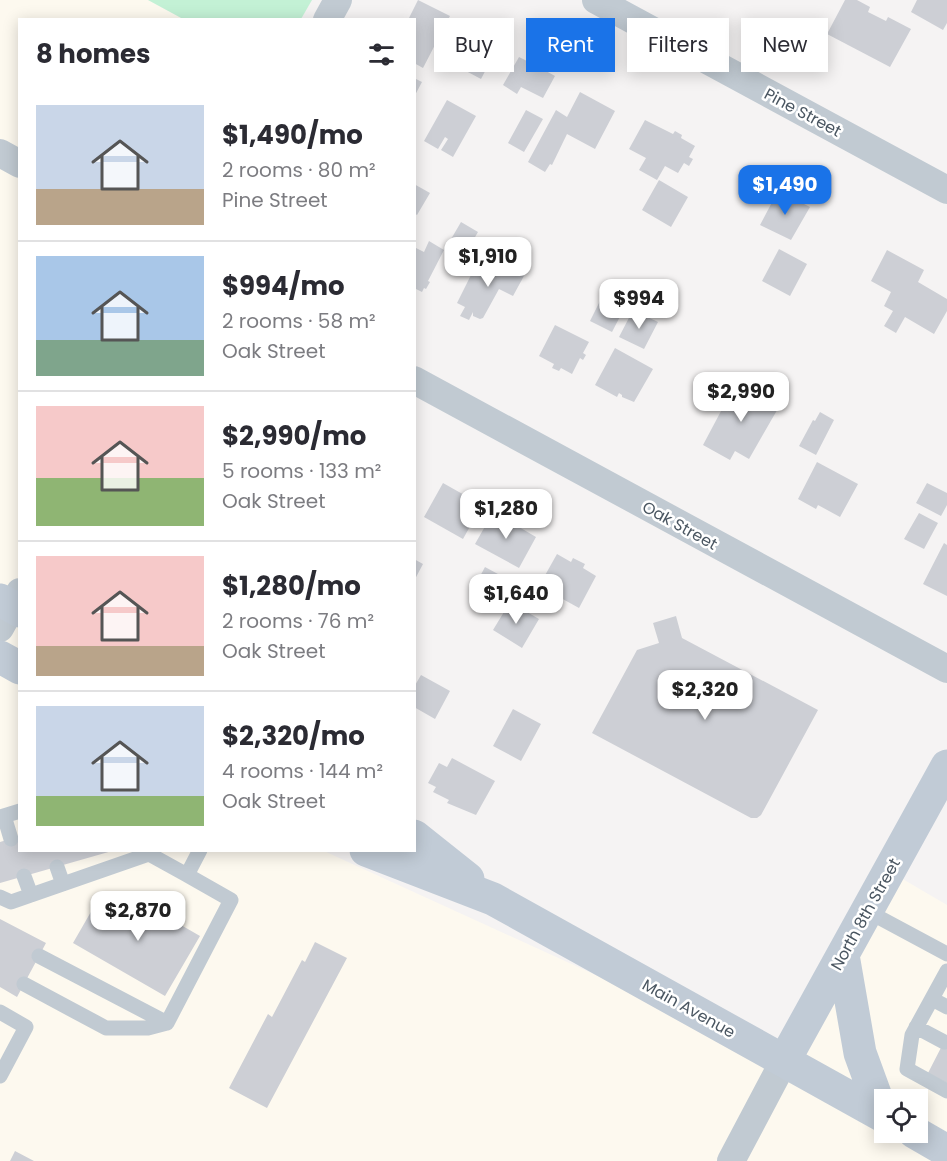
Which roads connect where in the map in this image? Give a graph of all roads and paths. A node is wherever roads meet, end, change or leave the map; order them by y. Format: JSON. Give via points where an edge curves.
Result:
{"nodes":[{"id":1,"x":338,"y":0,"type":"edge"},
{"id":2,"x":596,"y":0,"type":"edge"},
{"id":3,"x":328,"y":18,"type":"edge"},
{"id":4,"x":0,"y":153,"type":"edge"},
{"id":5,"x":18,"y":163,"type":"edge"},
{"id":6,"x":947,"y":190,"type":"edge"},
{"id":7,"x":416,"y":381,"type":"edge"},
{"id":8,"x":0,"y":657,"type":"edge"},
{"id":9,"x":18,"y":667,"type":"edge"},
{"id":10,"x":947,"y":669,"type":"edge"},
{"id":11,"x":947,"y":766,"type":"edge"},
{"id":12,"x":18,"y":812,"type":"edge"},
{"id":13,"x":2,"y":817,"type":"edge"},
{"id":14,"x":416,"y":838,"type":"edge"},
{"id":15,"x":11,"y":839,"type":"dead end"},
{"id":16,"x":199,"y":852,"type":"edge"},
{"id":17,"x":371,"y":852,"type":"edge"},
{"id":18,"x":127,"y":856,"type":"edge"},
{"id":19,"x":89,"y":858,"type":"dead end"},
{"id":20,"x":57,"y":867,"type":"dead end"},
{"id":21,"x":94,"y":873,"type":"junction"},
{"id":22,"x":187,"y":875,"type":"junction"},
{"id":23,"x":24,"y":876,"type":"dead end"},
{"id":24,"x":63,"y":884,"type":"junction"},
{"id":25,"x":31,"y":895,"type":"junction"},
{"id":26,"x":0,"y":897,"type":"edge"},
{"id":27,"x":493,"y":899,"type":"junction"},
{"id":28,"x":867,"y":911,"type":"junction"},
{"id":29,"x":947,"y":954,"type":"edge"},
{"id":30,"x":843,"y":955,"type":"junction"},
{"id":31,"x":39,"y":956,"type":"dead end"},
{"id":32,"x":947,"y":971,"type":"edge"},
{"id":33,"x":24,"y":984,"type":"dead end"},
{"id":34,"x":932,"y":999,"type":"junction"},
{"id":35,"x":947,"y":1007,"type":"edge"},
{"id":36,"x":0,"y":1012,"type":"edge"},
{"id":37,"x":167,"y":1023,"type":"junction"},
{"id":38,"x":916,"y":1027,"type":"junction"},
{"id":39,"x":944,"y":1042,"type":"dead end"},
{"id":40,"x":784,"y":1061,"type":"junction"},
{"id":41,"x":0,"y":1076,"type":"edge"},
{"id":42,"x":874,"y":1090,"type":"edge"},
{"id":43,"x":947,"y":1090,"type":"edge"},
{"id":44,"x":874,"y":1110,"type":"edge"},
{"id":45,"x":928,"y":1140,"type":"edge"},
{"id":46,"x":947,"y":1151,"type":"edge"},
{"id":47,"x":731,"y":1161,"type":"edge"}],
"edges":[{"from":1,"to":3,"type":"street"},
{"from":2,"to":6,"type":"street","name":"Pine Street"},
{"from":4,"to":5,"type":"street"},
{"from":7,"to":10,"type":"street","name":"Oak Street"},
{"from":8,"to":9,"type":"main road"},
{"from":11,"to":28,"type":"main road","name":"North 8th Street"},
{"from":12,"to":13,"type":"lane"},
{"from":13,"to":15,"type":"lane"},
{"from":14,"to":27,"type":"main road","name":"Main Avenue"},
{"from":16,"to":22,"type":"lane"},
{"from":17,"to":27,"type":"main road","name":"Main Avenue"},
{"from":18,"to":21,"type":"lane"},
{"from":18,"to":22,"type":"lane","via":[[149,854]]},
{"from":19,"to":21,"type":"lane"},
{"from":20,"to":24,"type":"lane"},
{"from":21,"to":24,"type":"lane"},
{"from":22,"to":37,"type":"lane","via":[[231,900]]},
{"from":23,"to":25,"type":"lane"},
{"from":24,"to":25,"type":"lane"},
{"from":25,"to":26,"type":"lane","via":[[11,902]]},
{"from":27,"to":40,"type":"main road","name":"Main Avenue"},
{"from":28,"to":29,"type":"lane"},
{"from":28,"to":30,"type":"main road","name":"North 8th Street"},
{"from":30,"to":40,"type":"main road","name":"North 8th Street"},
{"from":30,"to":42,"type":"main road","via":[[860,1053]]},
{"from":31,"to":37,"type":"lane"},
{"from":32,"to":34,"type":"lane"},
{"from":33,"to":37,"type":"lane","via":[[106,1028],[148,1028]]},
{"from":34,"to":35,"type":"lane"},
{"from":34,"to":38,"type":"lane"},
{"from":36,"to":41,"type":"lane","via":[[26,1027]]},
{"from":38,"to":39,"type":"lane"},
{"from":38,"to":43,"type":"lane","via":[[906,1069]]},
{"from":40,"to":44,"type":"main road","name":"Main Avenue"},
{"from":40,"to":47,"type":"street"},
{"from":45,"to":46,"type":"main road"}]}
